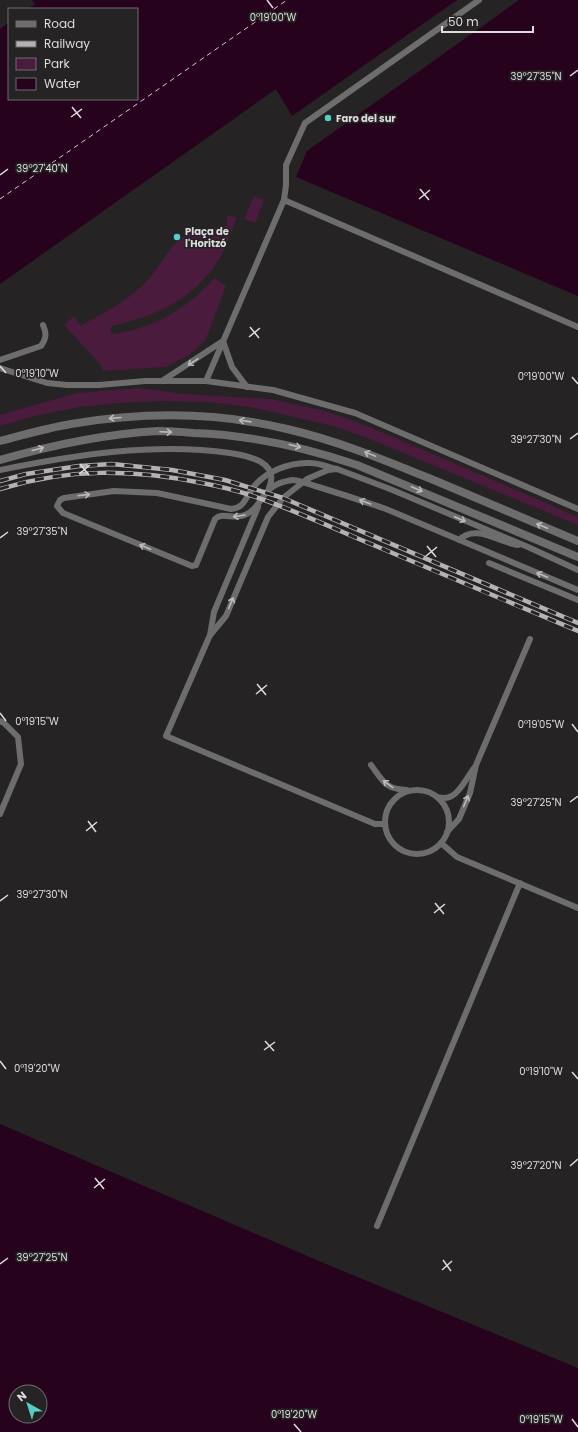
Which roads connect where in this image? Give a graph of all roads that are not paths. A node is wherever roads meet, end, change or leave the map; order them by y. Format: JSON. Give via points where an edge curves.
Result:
{"nodes":[{"id":1,"x":479,"y":0,"type":"edge"},
{"id":2,"x":284,"y":200,"type":"junction"},
{"id":3,"x":43,"y":325,"type":"dead end"},
{"id":4,"x":578,"y":327,"type":"edge"},
{"id":5,"x":223,"y":341,"type":"junction"},
{"id":6,"x":0,"y":360,"type":"edge"},
{"id":7,"x":0,"y":368,"type":"edge"},
{"id":8,"x":162,"y":381,"type":"junction"},
{"id":9,"x":206,"y":381,"type":"junction"},
{"id":10,"x":247,"y":386,"type":"junction"},
{"id":11,"x":0,"y":441,"type":"edge"},
{"id":12,"x":0,"y":460,"type":"edge"},
{"id":13,"x":0,"y":470,"type":"edge"},
{"id":14,"x":337,"y":470,"type":"junction"},
{"id":15,"x":271,"y":473,"type":"junction"},
{"id":16,"x":302,"y":482,"type":"junction"},
{"id":17,"x":269,"y":488,"type":"junction"},
{"id":18,"x":258,"y":506,"type":"junction"},
{"id":19,"x":578,"y":509,"type":"edge"},
{"id":20,"x":251,"y":524,"type":"junction"},
{"id":21,"x":263,"y":528,"type":"junction"},
{"id":22,"x":459,"y":540,"type":"junction"},
{"id":23,"x":578,"y":541,"type":"edge"},
{"id":24,"x":528,"y":547,"type":"junction"},
{"id":25,"x":578,"y":557,"type":"edge"},
{"id":26,"x":489,"y":563,"type":"dead end"},
{"id":27,"x":578,"y":570,"type":"edge"},
{"id":28,"x":578,"y":590,"type":"edge"},
{"id":29,"x":578,"y":600,"type":"edge"},
{"id":30,"x":210,"y":635,"type":"junction"},
{"id":31,"x":530,"y":639,"type":"dead end"},
{"id":32,"x":0,"y":721,"type":"edge"},
{"id":33,"x":371,"y":765,"type":"dead end"},
{"id":34,"x":476,"y":765,"type":"junction"},
{"id":35,"x":413,"y":790,"type":"junction"},
{"id":36,"x":437,"y":796,"type":"junction"},
{"id":37,"x":0,"y":814,"type":"edge"},
{"id":38,"x":384,"y":824,"type":"junction"},
{"id":39,"x":447,"y":832,"type":"junction"},
{"id":40,"x":441,"y":843,"type":"junction"},
{"id":41,"x":520,"y":883,"type":"junction"},
{"id":42,"x":578,"y":908,"type":"edge"},
{"id":43,"x":377,"y":1226,"type":"dead end"}],
"edges":[{"from":1,"to":2,"type":"lane","via":[[305,123],[286,165]]},
{"from":2,"to":4,"type":"lane"},
{"from":2,"to":5,"type":"lane"},
{"from":3,"to":6,"type":"lane","via":[[46,334],[41,346]]},
{"from":5,"to":8,"type":"lane","one_way":true},
{"from":5,"to":9,"type":"lane"},
{"from":5,"to":10,"type":"lane","via":[[232,367]]},
{"from":7,"to":8,"type":"lane","via":[[48,383],[67,385]]},
{"from":8,"to":9,"type":"lane"},
{"from":9,"to":10,"type":"lane"},
{"from":10,"to":19,"type":"lane","via":[[273,390],[355,413]]},
{"from":23,"to":11,"type":"street","one_way":true,"via":[[363,451],[312,435],[267,425],[231,419],[178,416],[120,418],[69,424]]},
{"from":12,"to":25,"type":"street","one_way":true,"via":[[77,441],[159,431],[249,437],[299,447],[357,465]]},
{"from":13,"to":15,"type":"lane","via":[[46,461],[156,449],[209,450],[245,455],[262,462]]},
{"from":14,"to":15,"type":"lane","via":[[310,463],[285,467]]},
{"from":14,"to":16,"type":"lane","via":[[315,474]]},
{"from":14,"to":24,"type":"lane","one_way":true,"via":[[390,489]]},
{"from":15,"to":17,"type":"lane","via":[[272,481]]},
{"from":18,"to":15,"type":"lane","one_way":true,"via":[[249,514],[237,518],[218,516],[196,565],[192,566],[63,513],[57,506],[64,498],[114,491],[158,493],[235,509],[243,504],[257,483]]},
{"from":16,"to":17,"type":"lane","via":[[291,480]]},
{"from":16,"to":21,"type":"lane","via":[[283,498]]},
{"from":22,"to":16,"type":"lane","one_way":true,"via":[[379,507]]},
{"from":17,"to":18,"type":"lane"},
{"from":18,"to":20,"type":"lane"},
{"from":20,"to":21,"type":"lane","via":[[255,530]]},
{"from":20,"to":30,"type":"lane","via":[[214,612]]},
{"from":30,"to":21,"type":"lane","one_way":true,"via":[[226,616]]},
{"from":22,"to":24,"type":"lane","via":[[474,532],[509,544]]},
{"from":28,"to":22,"type":"lane","one_way":true},
{"from":24,"to":27,"type":"lane"},
{"from":26,"to":29,"type":"lane"},
{"from":30,"to":38,"type":"lane","via":[[166,736],[375,824]]},
{"from":31,"to":34,"type":"lane"},
{"from":32,"to":37,"type":"lane","via":[[18,737],[21,764]]},
{"from":35,"to":33,"type":"lane","one_way":true,"via":[[390,787]]},
{"from":34,"to":36,"type":"lane","via":[[454,795],[443,799]]},
{"from":39,"to":34,"type":"lane","one_way":true,"via":[[459,819],[470,792]]},
{"from":35,"to":36,"type":"lane"},
{"from":35,"to":38,"type":"lane","via":[[395,798],[388,806]]},
{"from":36,"to":39,"type":"lane","via":[[448,812]]},
{"from":38,"to":40,"type":"lane","via":[[388,837],[403,851],[423,853]]},
{"from":39,"to":40,"type":"lane"},
{"from":40,"to":41,"type":"lane","via":[[457,858]]},
{"from":41,"to":42,"type":"lane"},
{"from":41,"to":43,"type":"lane"}]}
